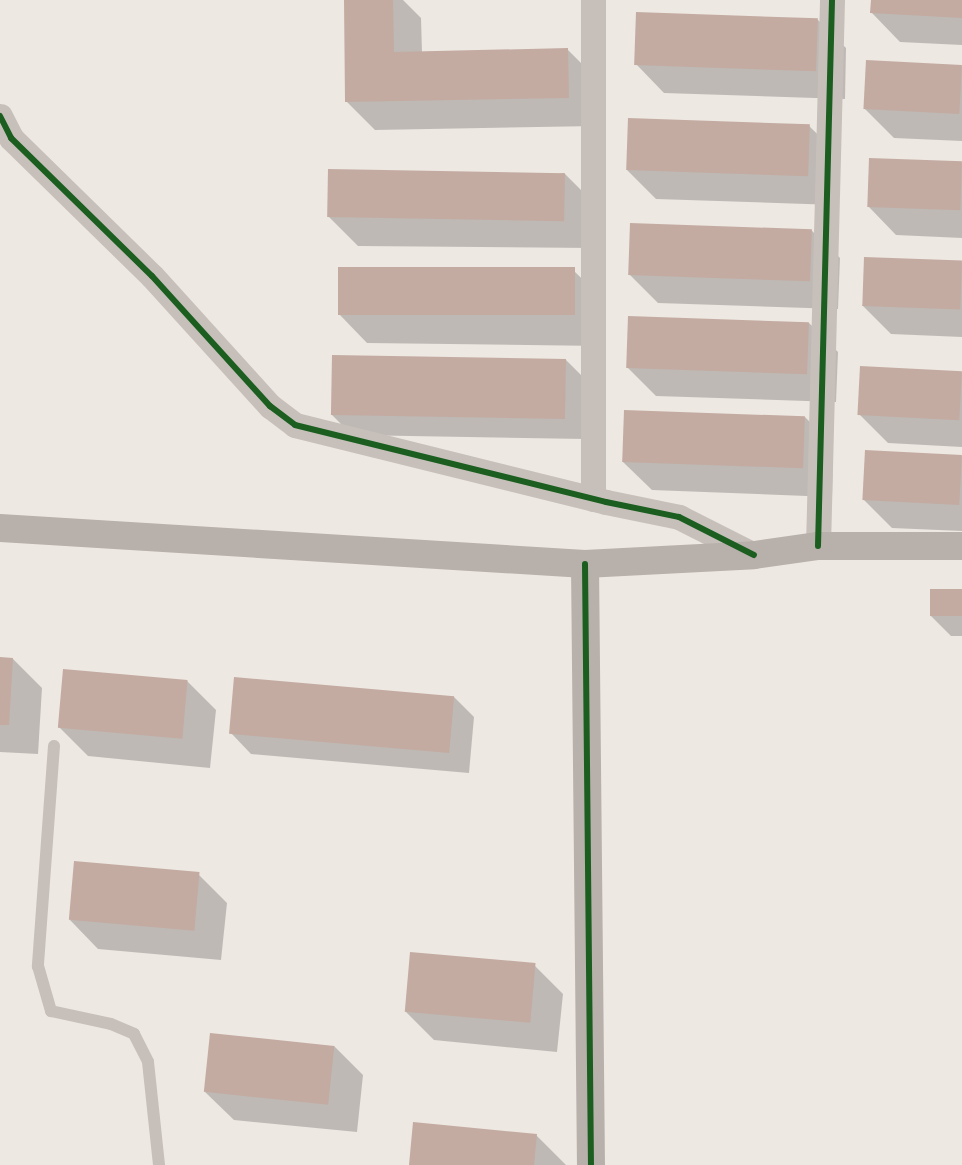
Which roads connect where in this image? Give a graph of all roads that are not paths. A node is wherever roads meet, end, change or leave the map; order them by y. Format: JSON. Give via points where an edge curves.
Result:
{"nodes":[{"id":1,"x":593,"y":0,"type":"edge"},
{"id":2,"x":832,"y":0,"type":"edge"},
{"id":3,"x":0,"y":116,"type":"edge"},
{"id":4,"x":5,"y":138,"type":"edge"},
{"id":5,"x":593,"y":499,"type":"junction"},
{"id":6,"x":0,"y":528,"type":"edge"},
{"id":7,"x":818,"y":546,"type":"junction"},
{"id":8,"x":962,"y":546,"type":"edge"},
{"id":9,"x":754,"y":555,"type":"junction"},
{"id":10,"x":585,"y":564,"type":"junction"},
{"id":11,"x":54,"y":746,"type":"dead end"},
{"id":12,"x":159,"y":1165,"type":"edge"},
{"id":13,"x":591,"y":1165,"type":"edge"}],
"edges":[{"from":1,"to":5,"type":"street"},
{"from":2,"to":7,"type":"street"},
{"from":3,"to":4,"type":"street"},
{"from":4,"to":5,"type":"street","via":[[152,276],[270,406],[295,425]]},
{"from":5,"to":9,"type":"street","via":[[679,517]]},
{"from":6,"to":10,"type":"main road"},
{"from":7,"to":8,"type":"main road"},
{"from":7,"to":9,"type":"main road"},
{"from":9,"to":10,"type":"main road"},
{"from":10,"to":13,"type":"main road"},
{"from":11,"to":12,"type":"lane","via":[[38,966],[51,1011],[111,1024],[134,1034],[148,1062]]}]}
